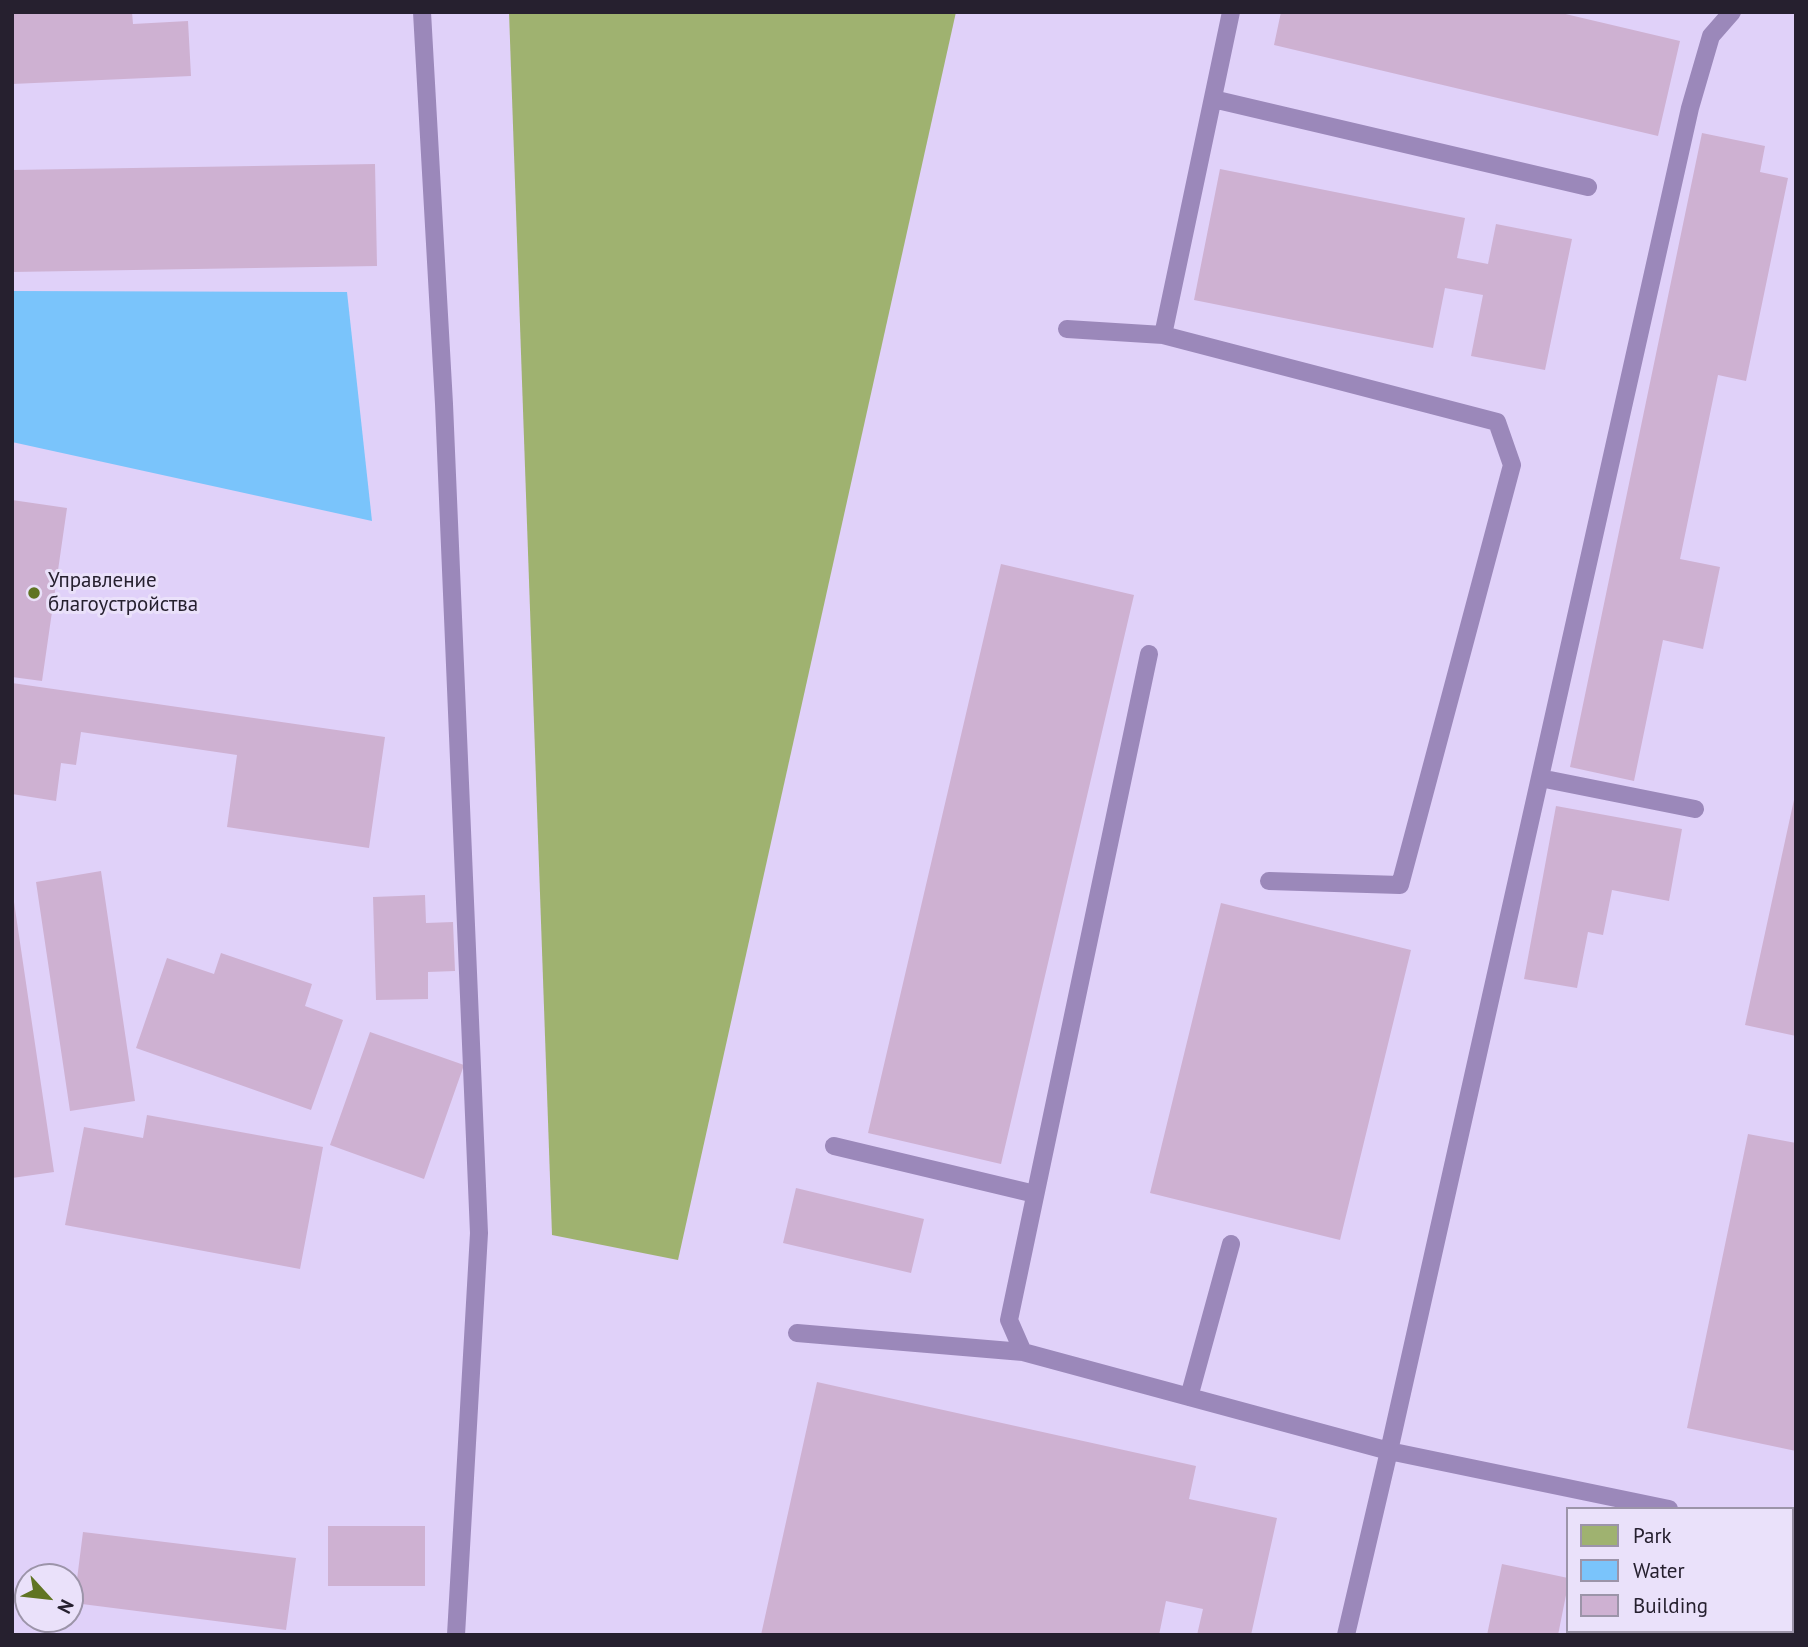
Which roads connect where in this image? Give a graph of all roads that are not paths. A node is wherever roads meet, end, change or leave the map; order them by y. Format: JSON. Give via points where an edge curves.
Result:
{"nodes":[{"id":1,"x":422,"y":12,"type":"edge"},
{"id":2,"x":1231,"y":12,"type":"edge"},
{"id":3,"x":1732,"y":12,"type":"edge"},
{"id":4,"x":1213,"y":99,"type":"junction"},
{"id":5,"x":1588,"y":187,"type":"dead end"},
{"id":6,"x":1067,"y":329,"type":"dead end"},
{"id":7,"x":1163,"y":335,"type":"junction"},
{"id":8,"x":1149,"y":654,"type":"dead end"},
{"id":9,"x":1540,"y":778,"type":"junction"},
{"id":10,"x":1695,"y":809,"type":"dead end"},
{"id":11,"x":1269,"y":881,"type":"dead end"},
{"id":12,"x":834,"y":1146,"type":"dead end"},
{"id":13,"x":1035,"y":1194,"type":"junction"},
{"id":14,"x":1231,"y":1244,"type":"dead end"},
{"id":15,"x":797,"y":1333,"type":"dead end"},
{"id":16,"x":1023,"y":1352,"type":"junction"},
{"id":17,"x":1189,"y":1397,"type":"junction"},
{"id":18,"x":1389,"y":1451,"type":"junction"},
{"id":19,"x":1659,"y":1507,"type":"edge"},
{"id":20,"x":456,"y":1635,"type":"edge"},
{"id":21,"x":1346,"y":1635,"type":"edge"}],
"edges":[{"from":1,"to":20,"type":"lane","via":[[444,404],[479,1233]]},
{"from":2,"to":4,"type":"lane"},
{"from":3,"to":9,"type":"lane","via":[[1711,36],[1690,108]]},
{"from":4,"to":5,"type":"lane"},
{"from":4,"to":7,"type":"lane"},
{"from":6,"to":7,"type":"lane"},
{"from":7,"to":11,"type":"lane","via":[[1497,422],[1512,465],[1400,885]]},
{"from":8,"to":13,"type":"lane"},
{"from":9,"to":10,"type":"lane"},
{"from":9,"to":18,"type":"lane"},
{"from":12,"to":13,"type":"lane"},
{"from":13,"to":16,"type":"lane","via":[[1009,1320]]},
{"from":14,"to":17,"type":"lane"},
{"from":15,"to":16,"type":"lane"},
{"from":16,"to":17,"type":"lane"},
{"from":17,"to":18,"type":"lane"},
{"from":18,"to":19,"type":"lane"},
{"from":18,"to":21,"type":"lane"}]}
